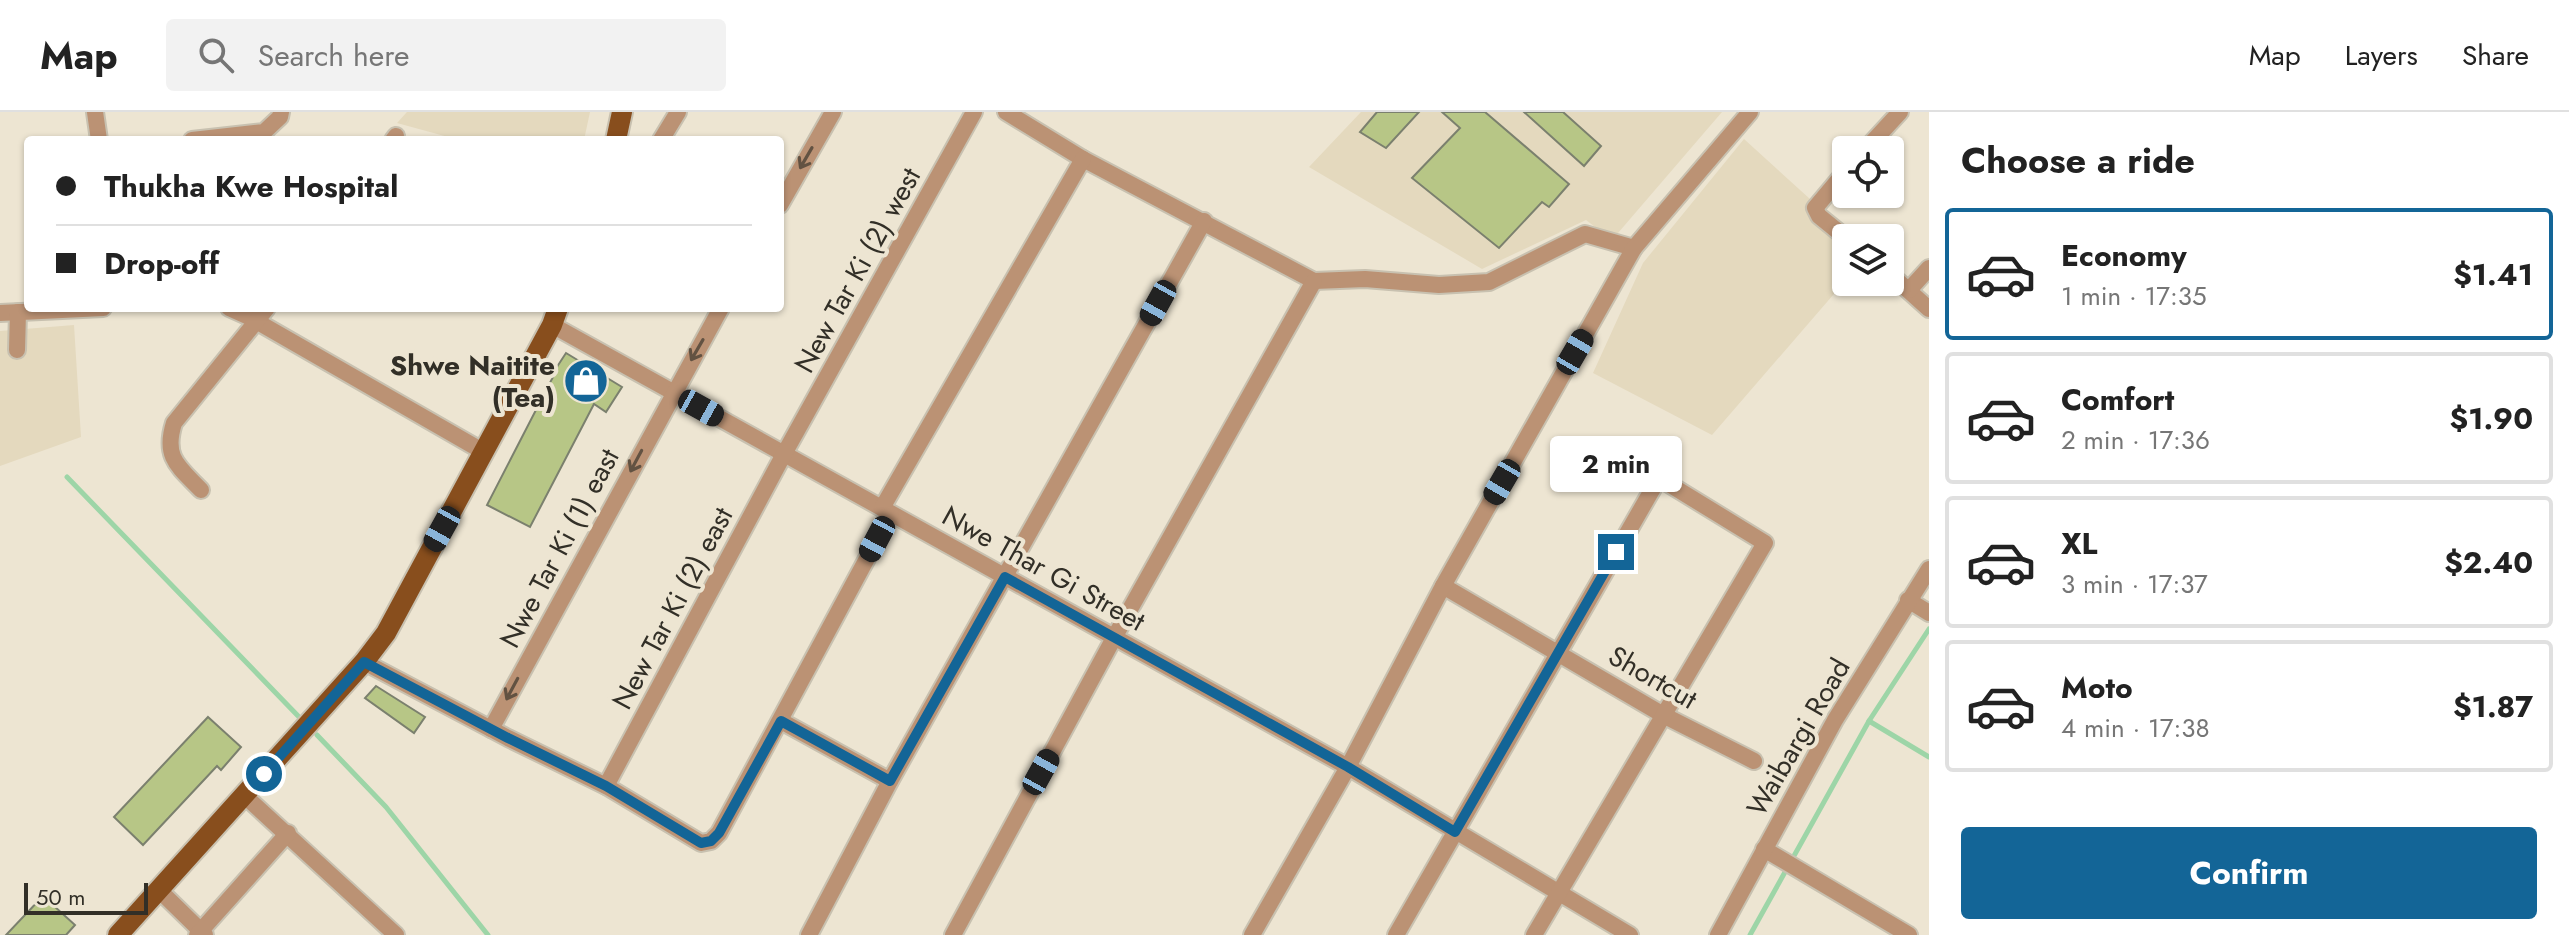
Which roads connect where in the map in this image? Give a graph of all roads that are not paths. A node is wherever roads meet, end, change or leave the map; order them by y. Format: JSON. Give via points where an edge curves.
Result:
{"nodes":[{"id":1,"x":95,"y":112,"type":"edge"},
{"id":2,"x":281,"y":112,"type":"edge"},
{"id":3,"x":622,"y":112,"type":"edge"},
{"id":4,"x":678,"y":112,"type":"edge"},
{"id":5,"x":833,"y":112,"type":"edge"},
{"id":6,"x":974,"y":112,"type":"edge"},
{"id":7,"x":1006,"y":112,"type":"edge"},
{"id":8,"x":1750,"y":112,"type":"edge"},
{"id":9,"x":1900,"y":112,"type":"edge"},
{"id":10,"x":98,"y":136,"type":"edge"},
{"id":11,"x":228,"y":136,"type":"edge"},
{"id":12,"x":617,"y":136,"type":"edge"},
{"id":13,"x":663,"y":136,"type":"edge"},
{"id":14,"x":1878,"y":136,"type":"edge"},
{"id":15,"x":1083,"y":159,"type":"junction"},
{"id":16,"x":1832,"y":188,"type":"edge"},
{"id":17,"x":784,"y":198,"type":"edge"},
{"id":18,"x":1204,"y":221,"type":"junction"},
{"id":19,"x":1832,"y":227,"type":"edge"},
{"id":20,"x":1634,"y":248,"type":"junction"},
{"id":21,"x":1929,"y":268,"type":"edge"},
{"id":22,"x":1314,"y":281,"type":"junction"},
{"id":23,"x":1904,"y":286,"type":"edge"},
{"id":24,"x":1909,"y":290,"type":"junction"},
{"id":25,"x":1929,"y":309,"type":"edge"},
{"id":26,"x":18,"y":312,"type":"junction"},
{"id":27,"x":24,"y":312,"type":"edge"},
{"id":28,"x":719,"y":312,"type":"edge"},
{"id":29,"x":0,"y":313,"type":"edge"},
{"id":30,"x":258,"y":316,"type":"edge"},
{"id":31,"x":555,"y":316,"type":"edge"},
{"id":32,"x":17,"y":350,"type":"dead end"},
{"id":33,"x":673,"y":392,"type":"junction"},
{"id":34,"x":484,"y":452,"type":"junction"},
{"id":35,"x":784,"y":454,"type":"junction"},
{"id":36,"x":201,"y":490,"type":"dead end"},
{"id":37,"x":886,"y":511,"type":"junction"},
{"id":38,"x":1929,"y":569,"type":"edge"},
{"id":39,"x":1005,"y":577,"type":"junction"},
{"id":40,"x":1443,"y":586,"type":"junction"},
{"id":41,"x":1908,"y":600,"type":"junction"},
{"id":42,"x":1929,"y":613,"type":"edge"},
{"id":43,"x":1115,"y":636,"type":"junction"},
{"id":44,"x":1558,"y":652,"type":"junction"},
{"id":45,"x":364,"y":662,"type":"junction"},
{"id":46,"x":1665,"y":716,"type":"junction"},
{"id":47,"x":781,"y":721,"type":"junction"},
{"id":48,"x":491,"y":729,"type":"junction"},
{"id":49,"x":1754,"y":761,"type":"dead end"},
{"id":50,"x":1348,"y":767,"type":"junction"},
{"id":51,"x":890,"y":781,"type":"junction"},
{"id":52,"x":606,"y":786,"type":"junction"},
{"id":53,"x":245,"y":796,"type":"junction"},
{"id":54,"x":1455,"y":832,"type":"junction"},
{"id":55,"x":288,"y":833,"type":"junction"},
{"id":56,"x":1764,"y":849,"type":"junction"},
{"id":57,"x":159,"y":890,"type":"junction"},
{"id":58,"x":1558,"y":893,"type":"junction"},
{"id":59,"x":201,"y":933,"type":"edge"},
{"id":60,"x":118,"y":935,"type":"edge"},
{"id":61,"x":396,"y":935,"type":"edge"},
{"id":62,"x":809,"y":935,"type":"edge"},
{"id":63,"x":953,"y":935,"type":"edge"},
{"id":64,"x":1252,"y":935,"type":"edge"},
{"id":65,"x":1396,"y":935,"type":"edge"},
{"id":66,"x":1534,"y":935,"type":"edge"},
{"id":67,"x":1630,"y":935,"type":"edge"},
{"id":68,"x":1718,"y":935,"type":"edge"},
{"id":69,"x":1909,"y":935,"type":"edge"}],
"edges":[{"from":1,"to":10,"type":"street"},
{"from":2,"to":11,"type":"street","via":[[264,132]]},
{"from":3,"to":12,"type":"main road"},
{"from":4,"to":13,"type":"street"},
{"from":5,"to":17,"type":"street","one_way":true},
{"from":6,"to":35,"type":"street","name":"New Tar Ki (2) west"},
{"from":7,"to":15,"type":"street"},
{"from":8,"to":20,"type":"street"},
{"from":9,"to":14,"type":"street"},
{"from":15,"to":18,"type":"street"},
{"from":15,"to":37,"type":"street"},
{"from":16,"to":19,"type":"street","via":[[1815,208]]},
{"from":18,"to":22,"type":"street"},
{"from":18,"to":39,"type":"street"},
{"from":20,"to":22,"type":"street","via":[[1585,234],[1489,282]]},
{"from":20,"to":40,"type":"street"},
{"from":21,"to":24,"type":"street"},
{"from":22,"to":43,"type":"street"},
{"from":23,"to":24,"type":"street"},
{"from":24,"to":25,"type":"street"},
{"from":26,"to":27,"type":"street"},
{"from":26,"to":29,"type":"street"},
{"from":26,"to":32,"type":"street"},
{"from":28,"to":33,"type":"street","name":"Nwe Tar Ki (1) east","one_way":true},
{"from":30,"to":34,"type":"street"},
{"from":30,"to":36,"type":"street","via":[[174,423],[169,437],[172,460]]},
{"from":31,"to":33,"type":"street","name":"Nwe Thar Gi Street"},
{"from":31,"to":34,"type":"main road"},
{"from":33,"to":35,"type":"street","name":"Nwe Thar Gi Street"},
{"from":33,"to":48,"type":"street","name":"Nwe Tar Ki (1) east","one_way":true},
{"from":34,"to":45,"type":"main road","via":[[386,633]]},
{"from":35,"to":37,"type":"street","name":"Nwe Thar Gi Street"},
{"from":35,"to":52,"type":"street","name":"New Tar Ki (2) east"},
{"from":37,"to":39,"type":"street","name":"Nwe Thar Gi Street"},
{"from":37,"to":47,"type":"street"},
{"from":38,"to":41,"type":"street","name":"Waibargi Road"},
{"from":39,"to":43,"type":"street","name":"Nwe Thar Gi Street"},
{"from":39,"to":51,"type":"street"},
{"from":40,"to":44,"type":"street","name":"Shortcut"},
{"from":40,"to":50,"type":"street"},
{"from":41,"to":42,"type":"street"},
{"from":41,"to":56,"type":"street","name":"Waibargi Road"},
{"from":43,"to":50,"type":"street","name":"Nwe Thar Gi Street"},
{"from":43,"to":63,"type":"street"},
{"from":44,"to":46,"type":"street","name":"Shortcut"},
{"from":44,"to":46,"type":"street","via":[[1659,478],[1765,543]]},
{"from":44,"to":54,"type":"street"},
{"from":45,"to":48,"type":"street"},
{"from":45,"to":53,"type":"main road"},
{"from":46,"to":49,"type":"street","name":"Shortcut"},
{"from":46,"to":58,"type":"street"},
{"from":47,"to":51,"type":"street"},
{"from":47,"to":52,"type":"street","via":[[711,841],[701,843]]},
{"from":48,"to":52,"type":"street"},
{"from":50,"to":54,"type":"street","name":"Nwe Thar Gi Street"},
{"from":50,"to":64,"type":"street"},
{"from":51,"to":62,"type":"street"},
{"from":53,"to":55,"type":"street"},
{"from":53,"to":57,"type":"main road"},
{"from":54,"to":58,"type":"street","name":"Nwe Thar Gi Street"},
{"from":54,"to":65,"type":"street"},
{"from":55,"to":59,"type":"street"},
{"from":55,"to":61,"type":"street"},
{"from":56,"to":68,"type":"street","name":"Waibargi Road"},
{"from":56,"to":69,"type":"street"},
{"from":57,"to":59,"type":"street"},
{"from":57,"to":60,"type":"main road"},
{"from":58,"to":66,"type":"street"},
{"from":58,"to":67,"type":"street","name":"Nwe Thar Gi Street"}]}
